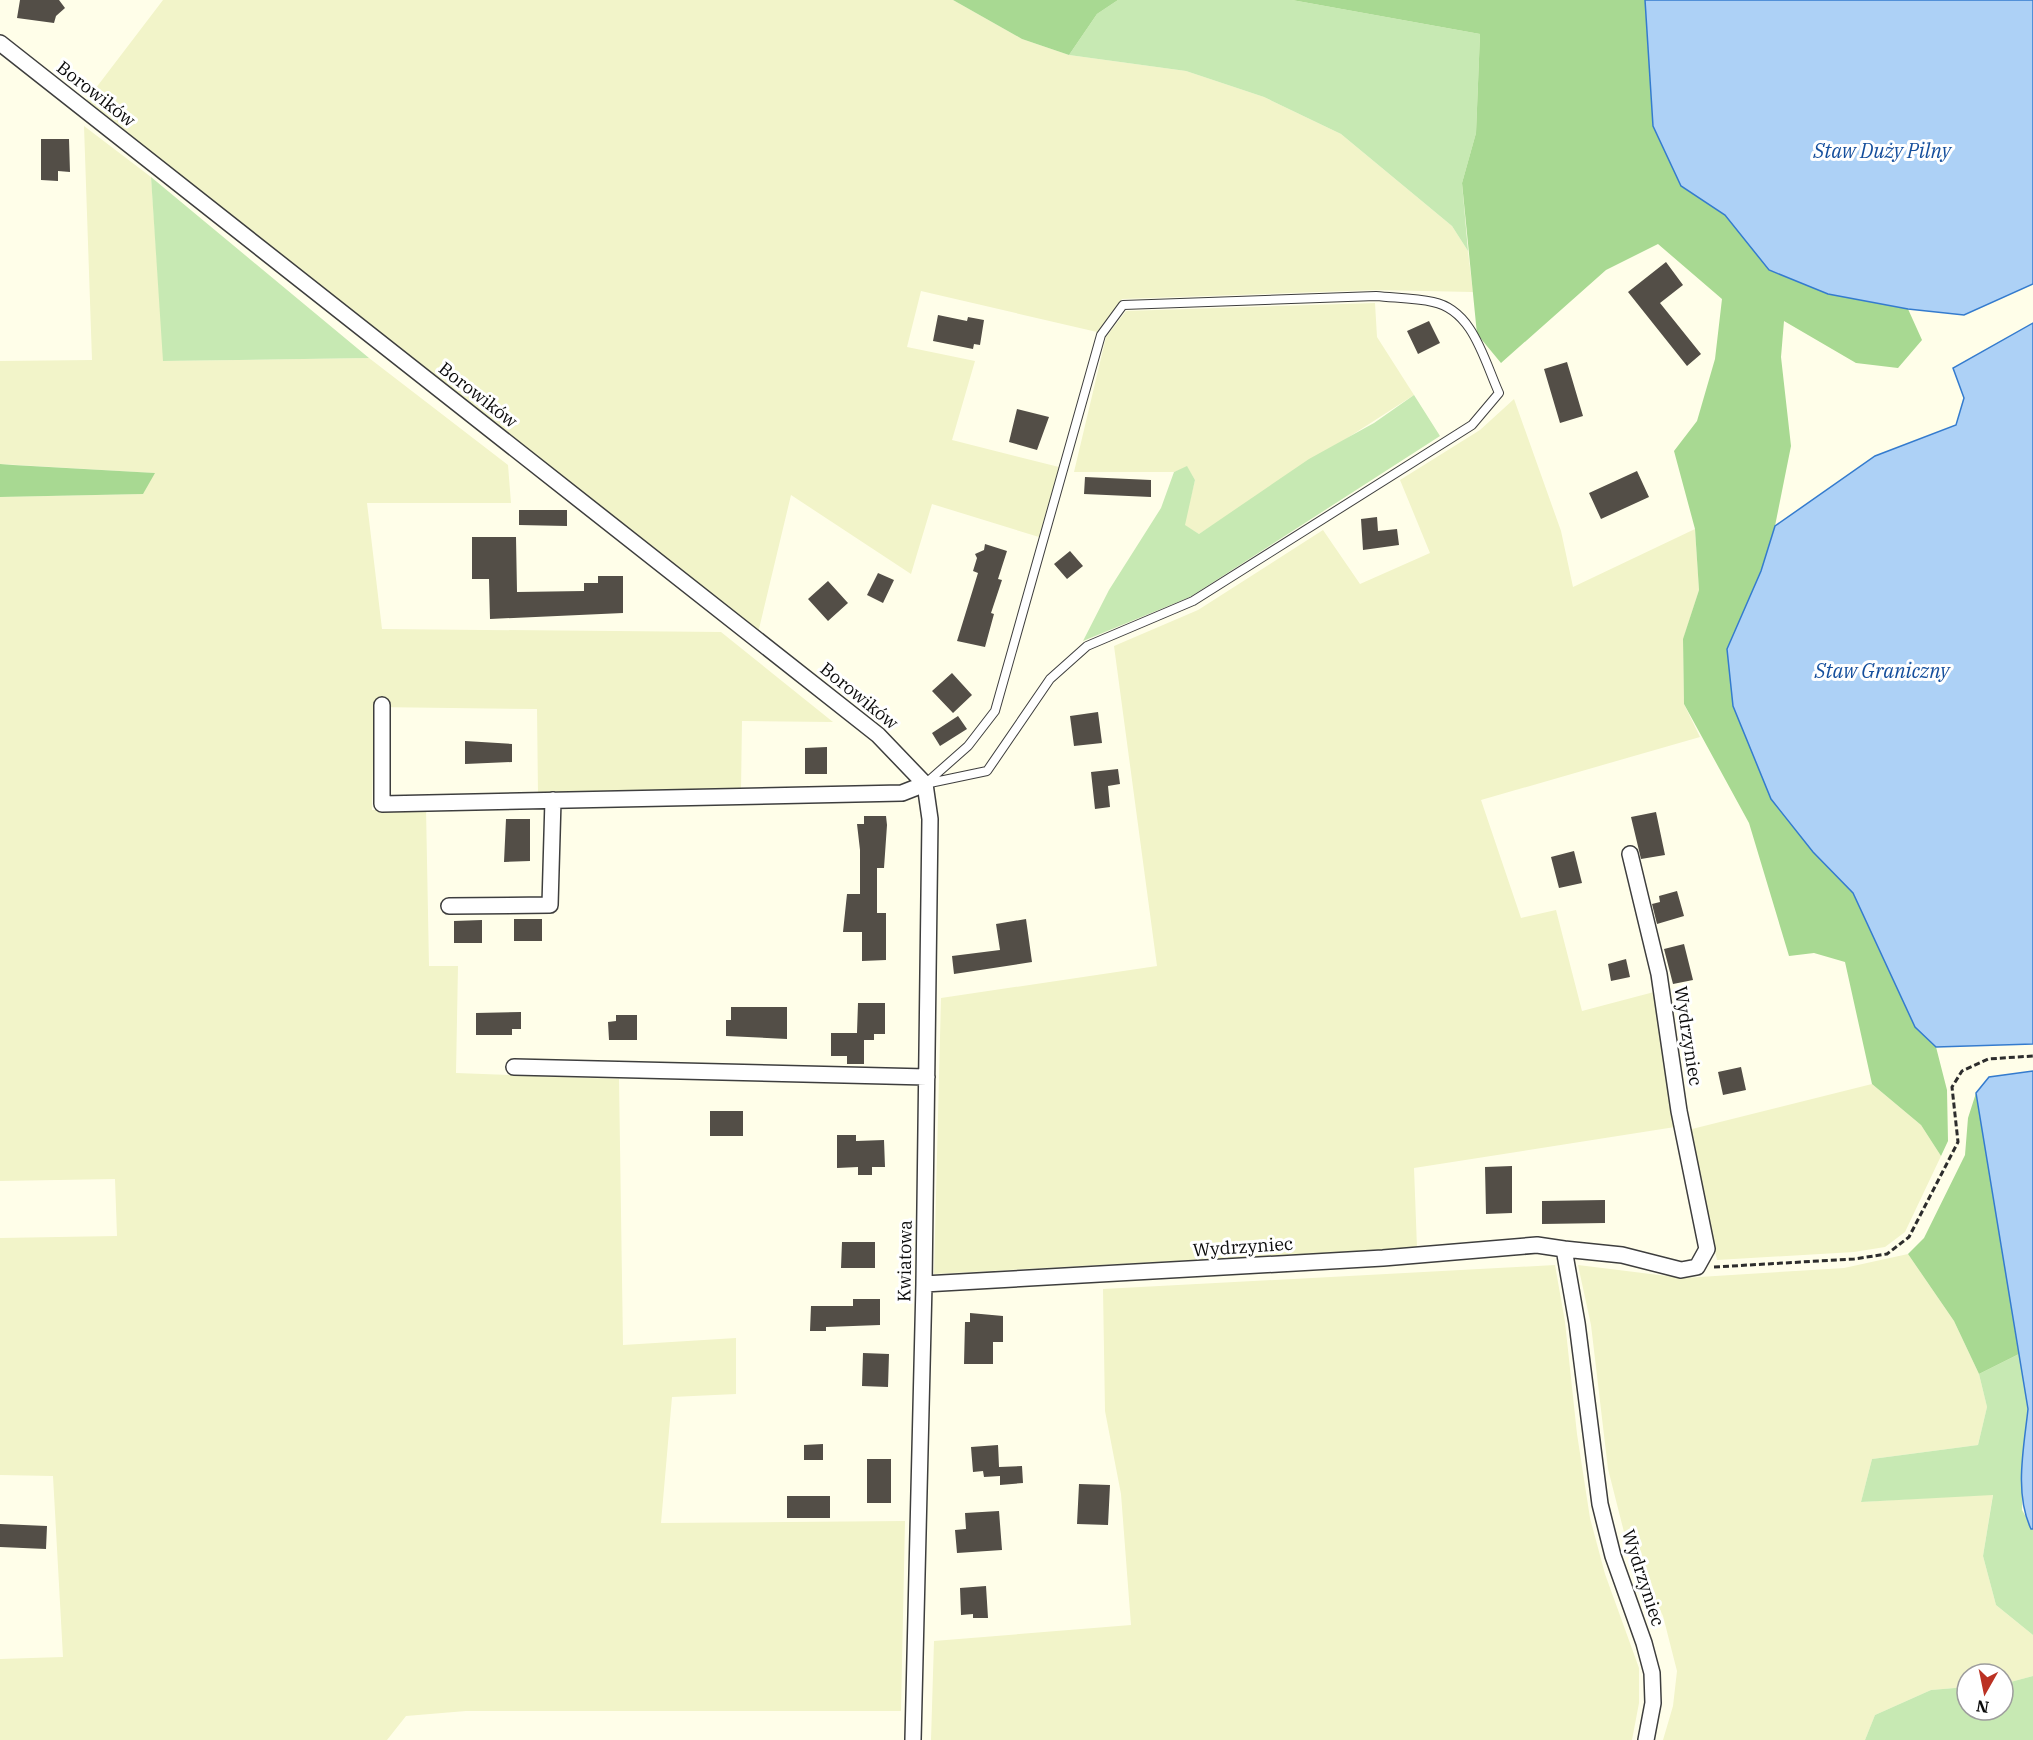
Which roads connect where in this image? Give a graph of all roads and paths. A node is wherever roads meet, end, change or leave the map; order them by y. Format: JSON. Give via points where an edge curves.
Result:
{"nodes":[{"id":1,"x":0,"y":43,"type":"edge"},
{"id":2,"x":382,"y":705,"type":"dead end"},
{"id":3,"x":925,"y":784,"type":"junction"},
{"id":4,"x":553,"y":801,"type":"junction"},
{"id":5,"x":1630,"y":854,"type":"dead end"},
{"id":6,"x":449,"y":906,"type":"dead end"},
{"id":7,"x":2033,"y":1056,"type":"edge"},
{"id":8,"x":514,"y":1067,"type":"dead end"},
{"id":9,"x":927,"y":1077,"type":"junction"},
{"id":10,"x":1564,"y":1250,"type":"junction"},
{"id":11,"x":1697,"y":1267,"type":"junction"},
{"id":12,"x":924,"y":1284,"type":"junction"},
{"id":13,"x":913,"y":1740,"type":"edge"},
{"id":14,"x":1646,"y":1740,"type":"edge"}],
"edges":[{"from":1,"to":3,"type":"street","name":"Borowików","via":[[878,735]]},
{"from":2,"to":4,"type":"street","via":[[382,804]]},
{"from":3,"to":3,"type":"lane","via":[[968,746],[995,711],[1101,335],[1123,305],[1376,296],[1435,302],[1458,314],[1469,326],[1499,393],[1472,425],[1193,602],[1087,646],[1050,679],[987,771]]},
{"from":3,"to":4,"type":"street","via":[[902,793]]},
{"from":3,"to":9,"type":"street","name":"Kwiatowa","via":[[930,819]]},
{"from":4,"to":6,"type":"street","via":[[550,905]]},
{"from":5,"to":11,"type":"street","name":"Wydrzyniec","via":[[1659,974],[1679,1111],[1707,1249]]},
{"from":7,"to":11,"type":"path","via":[[1988,1059],[1962,1071],[1952,1087],[1958,1142],[1909,1237],[1887,1254]]},
{"from":8,"to":9,"type":"street"},
{"from":9,"to":12,"type":"street","name":"Kwiatowa"},
{"from":10,"to":11,"type":"street","name":"Wydrzyniec","via":[[1622,1255],[1681,1270]]},
{"from":10,"to":12,"type":"street","name":"Wydrzyniec","via":[[1537,1245],[1383,1258]]},
{"from":10,"to":14,"type":"street","name":"Wydrzyniec","via":[[1600,1503],[1613,1556],[1652,1673],[1653,1703]]},
{"from":12,"to":13,"type":"street","name":"Kwiatowa"}]}
